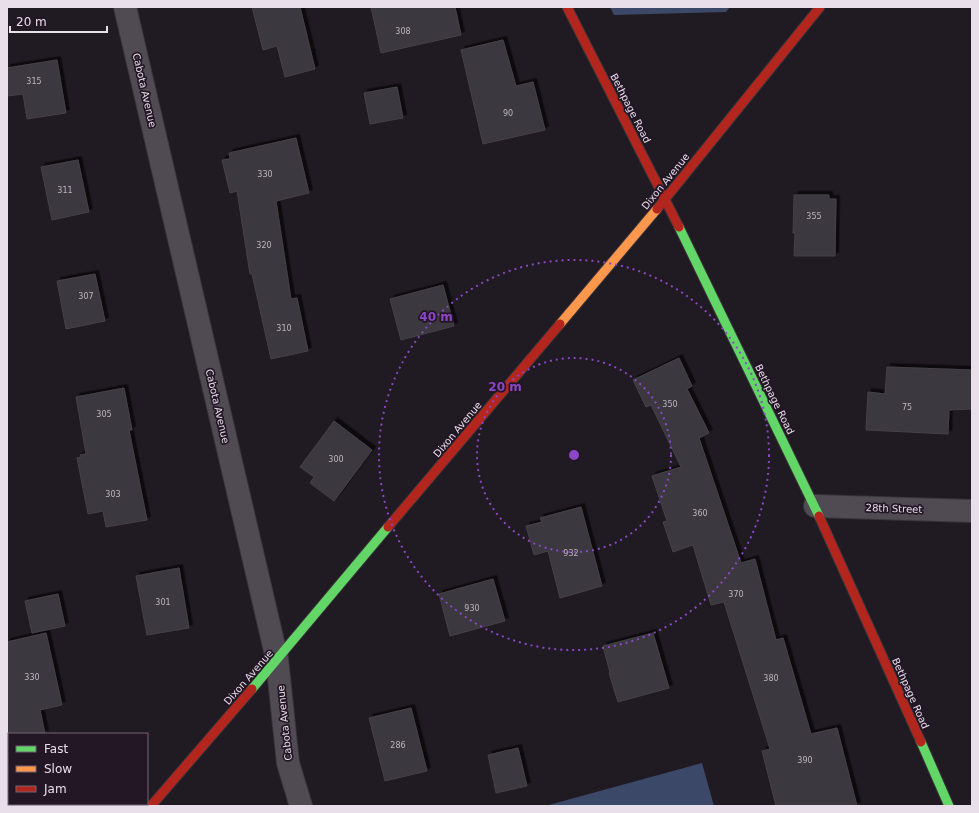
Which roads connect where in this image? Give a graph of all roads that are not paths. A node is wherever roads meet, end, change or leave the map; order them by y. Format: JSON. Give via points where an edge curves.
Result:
{"nodes":[{"id":1,"x":125,"y":7,"type":"edge"},
{"id":2,"x":567,"y":7,"type":"edge"},
{"id":3,"x":820,"y":7,"type":"edge"},
{"id":4,"x":665,"y":199,"type":"junction"},
{"id":5,"x":815,"y":506,"type":"junction"},
{"id":6,"x":972,"y":511,"type":"edge"},
{"id":7,"x":277,"y":659,"type":"junction"},
{"id":8,"x":151,"y":806,"type":"edge"},
{"id":9,"x":301,"y":806,"type":"edge"},
{"id":10,"x":949,"y":806,"type":"edge"}],
"edges":[{"from":1,"to":7,"type":"street","name":"Cabota Avenue"},
{"from":2,"to":4,"type":"main road","name":"Bethpage Road"},
{"from":3,"to":4,"type":"main road","name":"Dixon Avenue"},
{"from":4,"to":5,"type":"main road","name":"Bethpage Road"},
{"from":4,"to":7,"type":"main road","name":"Dixon Avenue"},
{"from":5,"to":6,"type":"street","name":"28th Street"},
{"from":5,"to":10,"type":"main road","name":"Bethpage Road"},
{"from":7,"to":8,"type":"main road","name":"Dixon Avenue"},
{"from":7,"to":9,"type":"street","name":"Cabota Avenue","via":[[288,763]]}]}
